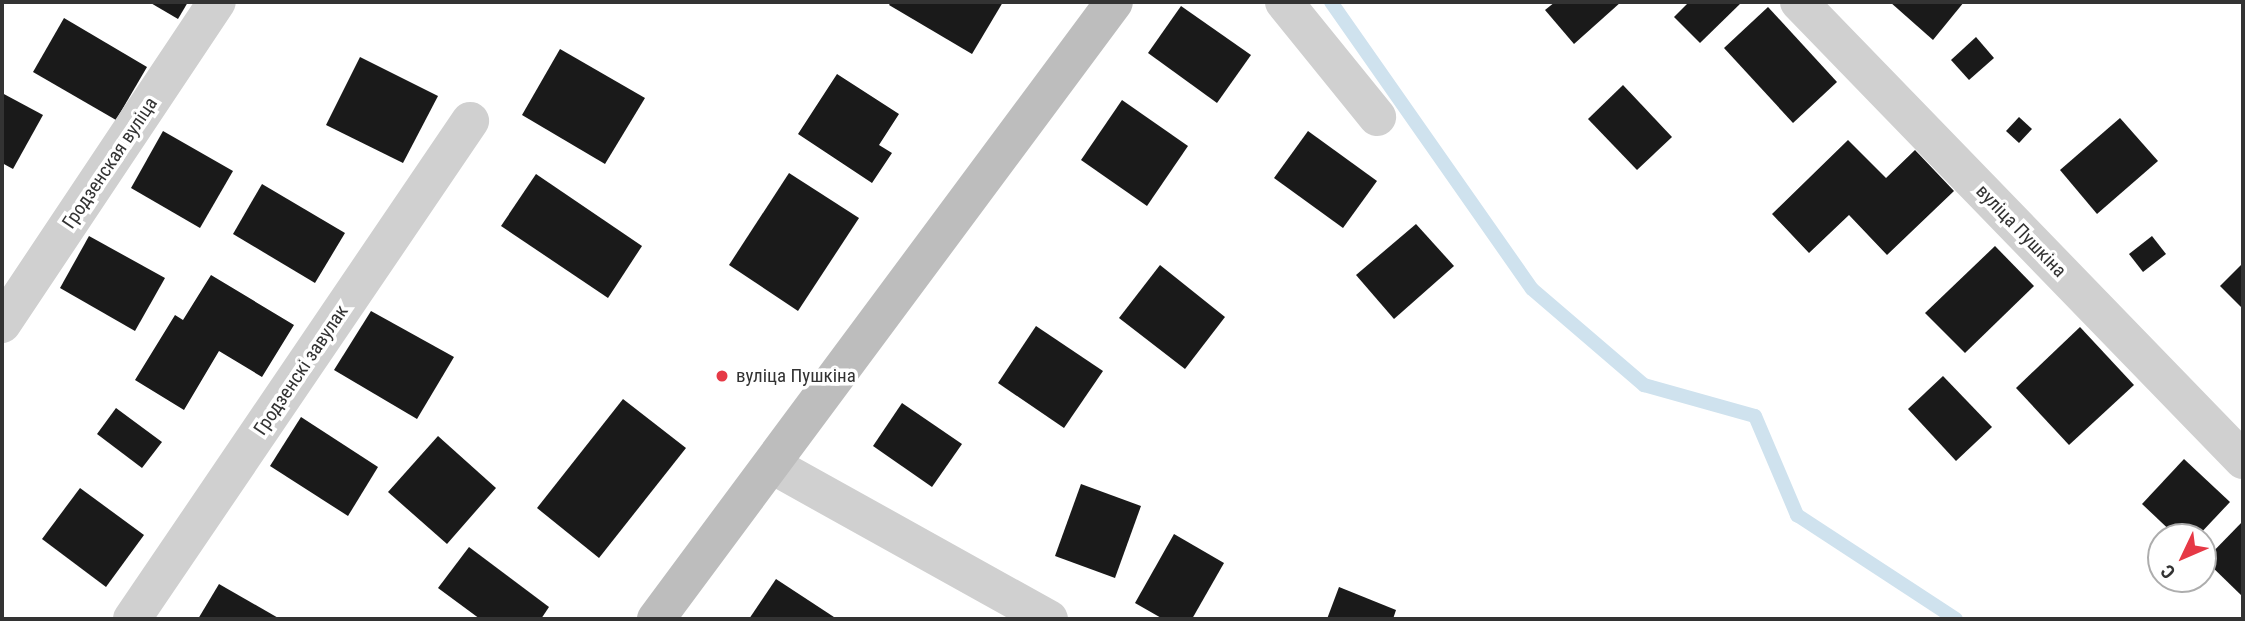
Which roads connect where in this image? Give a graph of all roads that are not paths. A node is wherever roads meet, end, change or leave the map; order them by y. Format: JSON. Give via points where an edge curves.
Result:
{"nodes":[{"id":1,"x":217,"y":2,"type":"edge"},
{"id":2,"x":1114,"y":2,"type":"edge"},
{"id":3,"x":1284,"y":2,"type":"edge"},
{"id":4,"x":1799,"y":2,"type":"edge"},
{"id":5,"x":1377,"y":117,"type":"dead end"},
{"id":6,"x":470,"y":121,"type":"dead end"},
{"id":7,"x":2,"y":324,"type":"edge"},
{"id":8,"x":2243,"y":460,"type":"edge"},
{"id":9,"x":772,"y":465,"type":"junction"},
{"id":10,"x":132,"y":619,"type":"edge"},
{"id":11,"x":656,"y":619,"type":"edge"},
{"id":12,"x":1049,"y":619,"type":"edge"}],
"edges":[{"from":1,"to":7,"type":"street","name":"Гродзенская вуліца"},
{"from":2,"to":9,"type":"main road"},
{"from":3,"to":5,"type":"street"},
{"from":4,"to":8,"type":"street","name":"вуліца Пушкіна"},
{"from":6,"to":10,"type":"street","name":"Гродзенскі завулак"},
{"from":9,"to":11,"type":"main road"},
{"from":9,"to":12,"type":"street"}]}
